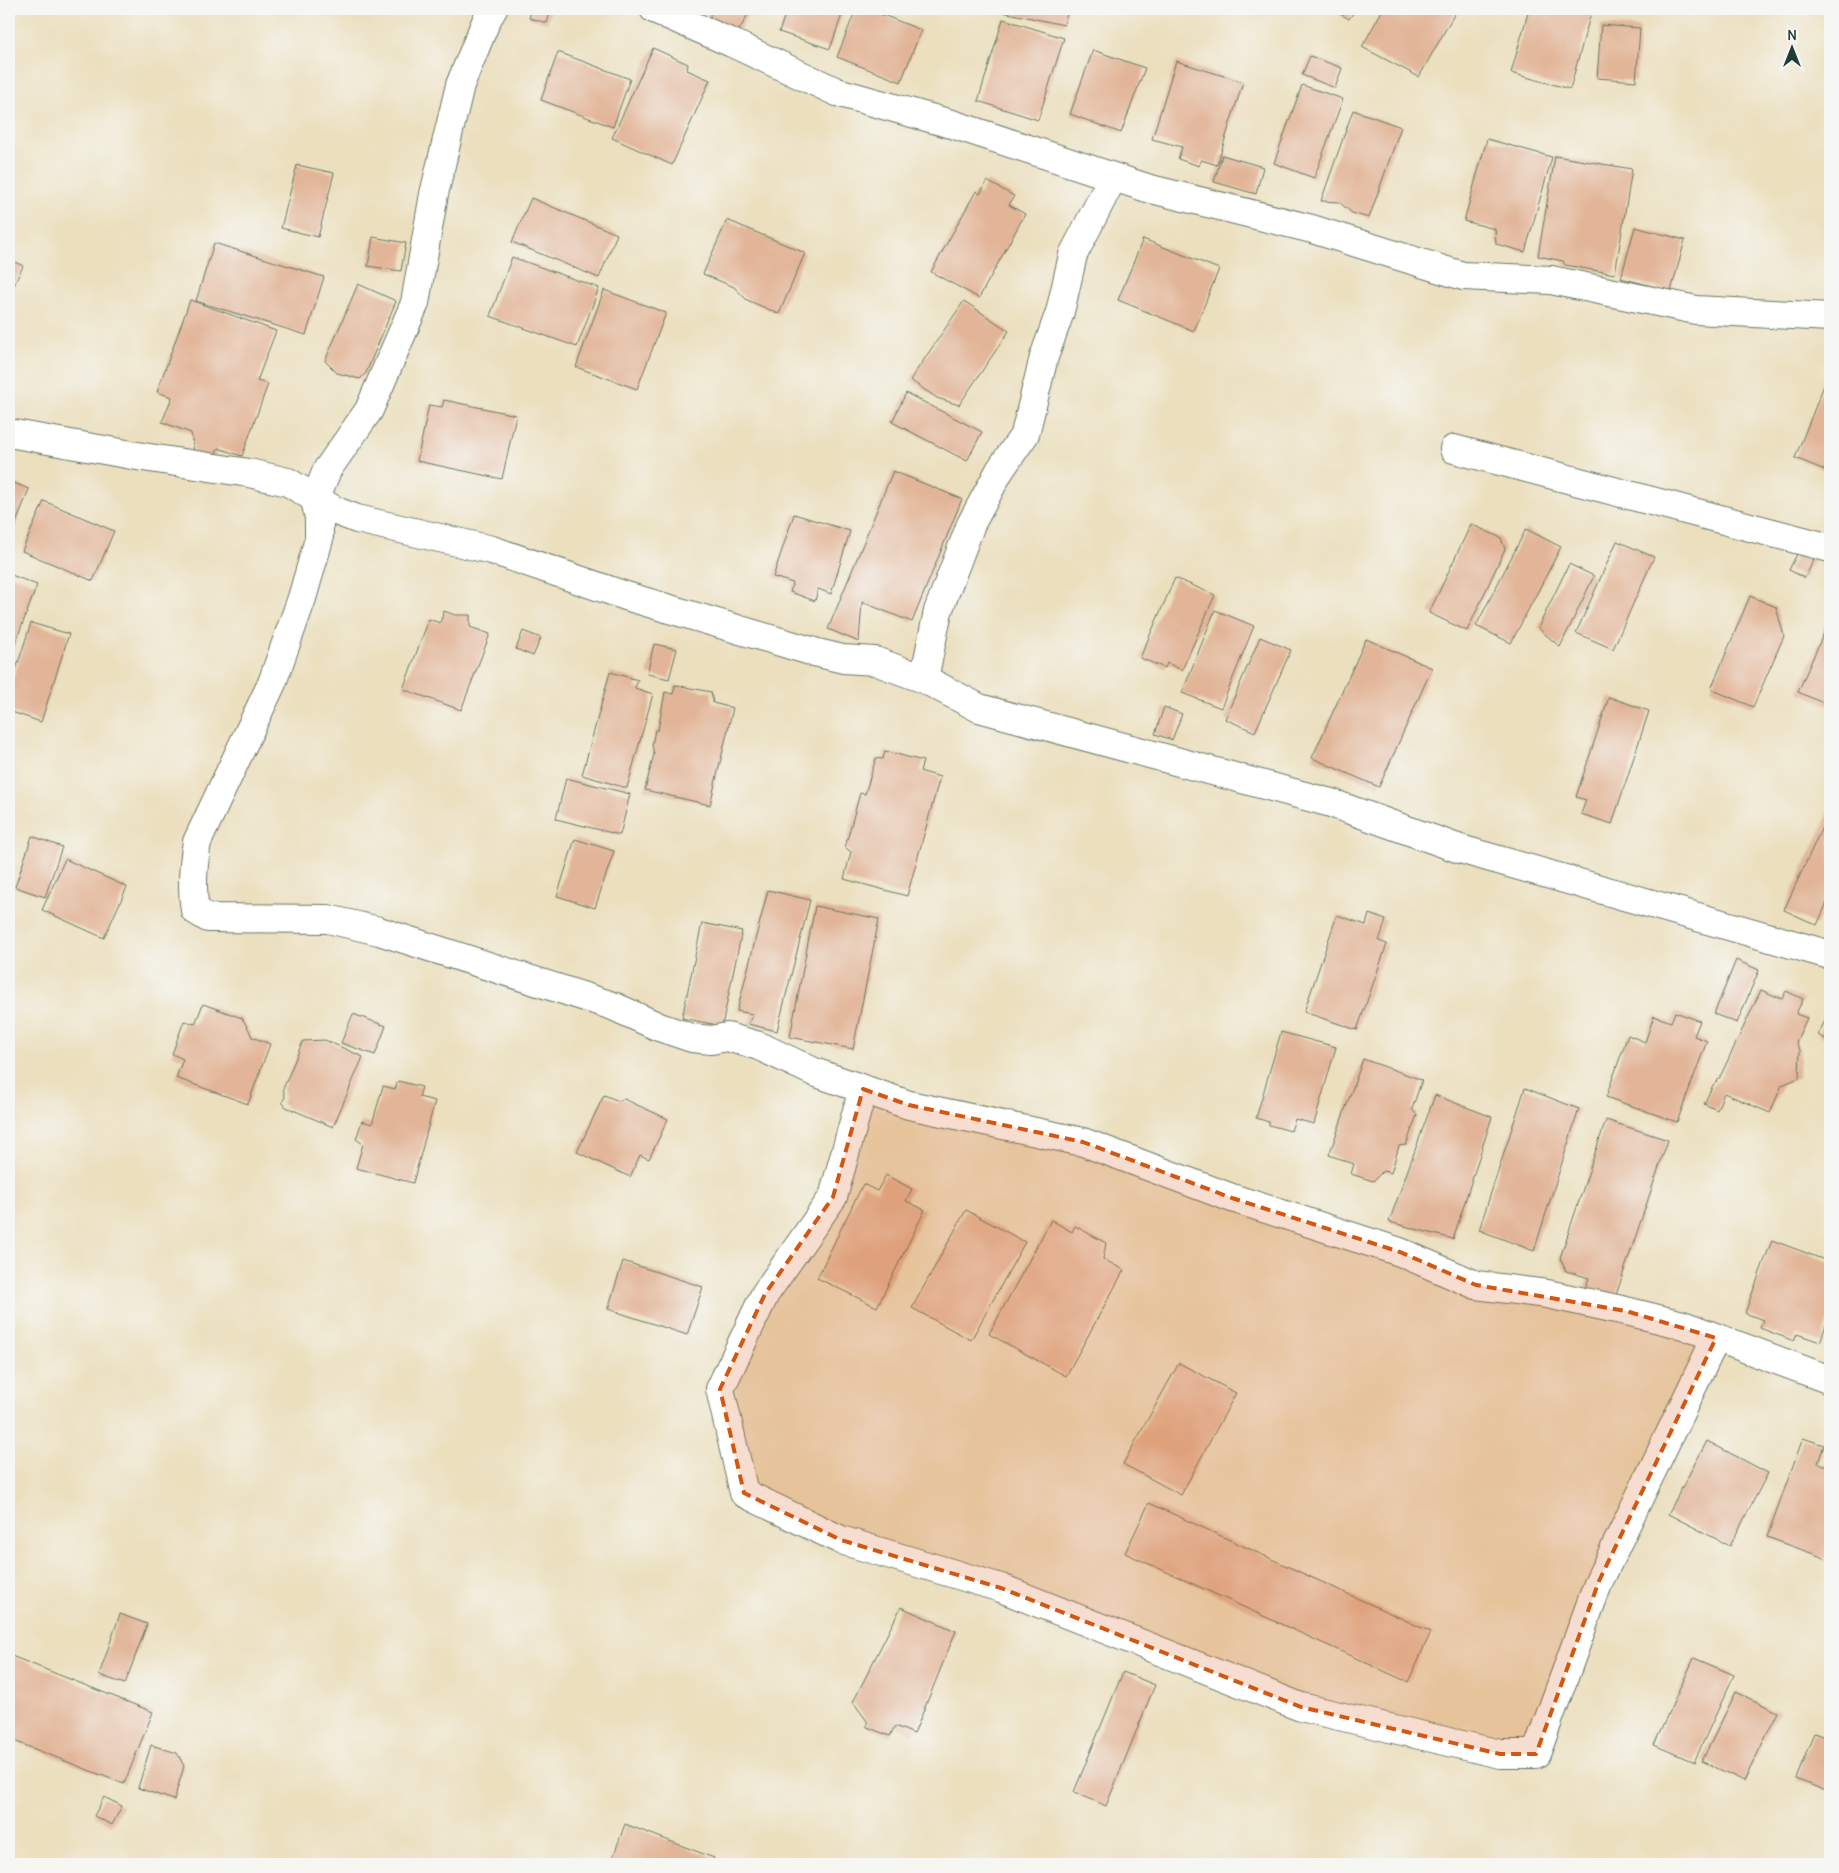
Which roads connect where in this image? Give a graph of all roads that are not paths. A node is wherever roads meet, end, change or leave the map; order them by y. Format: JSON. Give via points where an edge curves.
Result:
{"nodes":[{"id":1,"x":493,"y":9,"type":"edge"},
{"id":2,"x":654,"y":9,"type":"edge"},
{"id":3,"x":1113,"y":177,"type":"junction"},
{"id":4,"x":1830,"y":317,"type":"edge"},
{"id":5,"x":9,"y":433,"type":"edge"},
{"id":6,"x":1454,"y":449,"type":"dead end"},
{"id":7,"x":315,"y":500,"type":"junction"},
{"id":8,"x":1830,"y":548,"type":"edge"},
{"id":9,"x":924,"y":680,"type":"junction"},
{"id":10,"x":1830,"y":955,"type":"edge"},
{"id":11,"x":863,"y":1089,"type":"junction"},
{"id":12,"x":1716,"y":1338,"type":"junction"},
{"id":13,"x":1830,"y":1380,"type":"edge"}],
"edges":[{"from":1,"to":7,"type":"street","via":[[460,85],[434,194],[415,303],[369,410],[327,470]]},
{"from":2,"to":3,"type":"street","via":[[837,92],[955,125]]},
{"from":3,"to":4,"type":"street","via":[[1312,229],[1463,276],[1551,280],[1696,310]]},
{"from":3,"to":9,"type":"street","via":[[1073,255],[1025,434],[1000,470],[971,524],[938,611]]},
{"from":5,"to":7,"type":"street","via":[[249,473],[288,482]]},
{"from":6,"to":8,"type":"street"},
{"from":7,"to":9,"type":"street","via":[[357,519],[492,550],[644,601],[814,652],[843,659],[875,661]]},
{"from":7,"to":11,"type":"street","via":[[319,539],[302,598],[272,683],[197,842],[192,869],[195,910],[208,918],[328,919],[379,931],[613,1006],[692,1038],[711,1040],[727,1037],[759,1046],[814,1072]]},
{"from":9,"to":10,"type":"street","via":[[979,708],[1331,803],[1460,849]]},
{"from":11,"to":12,"type":"street","via":[[909,1105],[1083,1142],[1232,1198],[1400,1252],[1476,1285],[1547,1294],[1626,1311],[1683,1325]]},
{"from":11,"to":12,"type":"street","via":[[833,1197],[765,1294],[720,1389],[744,1493],[841,1540],[1001,1588],[1301,1707],[1500,1754],[1536,1754],[1598,1581]]},
{"from":12,"to":13,"type":"street"}]}
